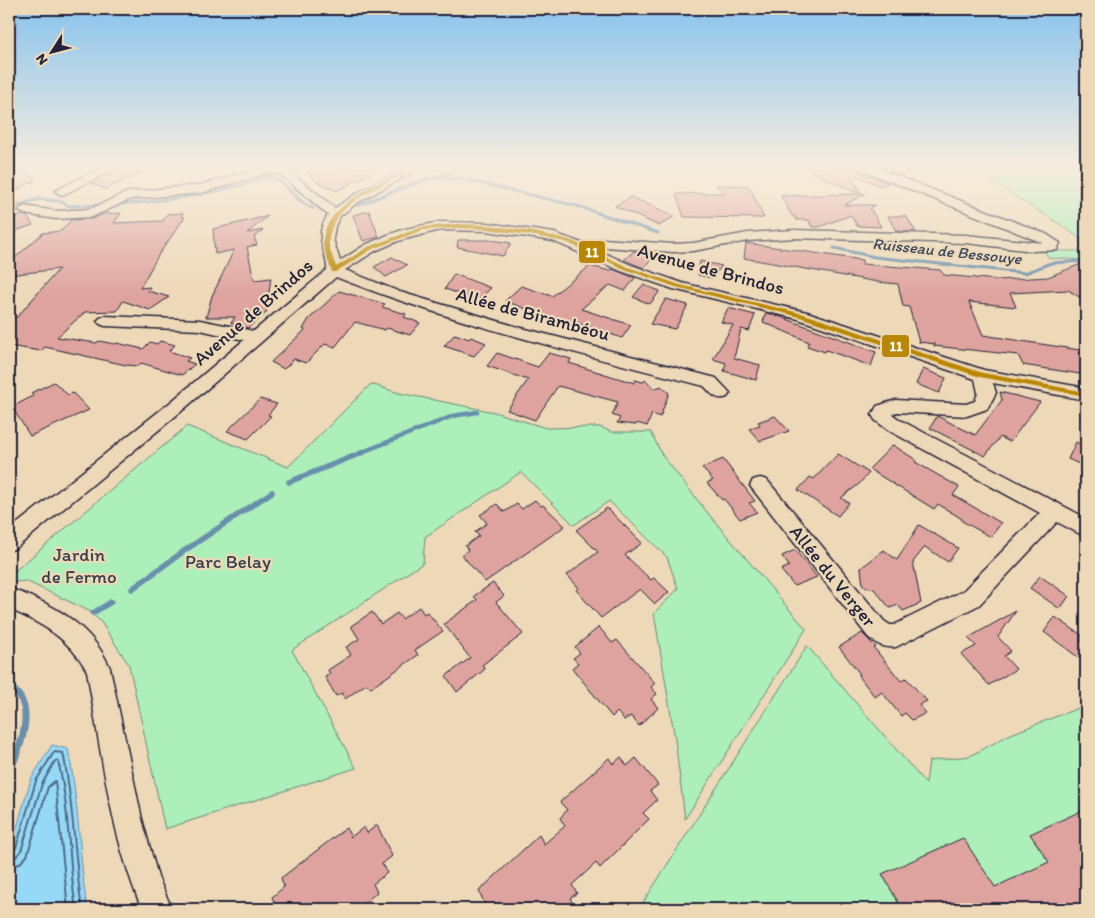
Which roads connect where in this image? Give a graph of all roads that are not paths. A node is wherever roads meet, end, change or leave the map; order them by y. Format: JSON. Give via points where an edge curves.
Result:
{"nodes":[{"id":1,"x":24,"y":210,"type":"dead end"},
{"id":2,"x":99,"y":210,"type":"edge"},
{"id":3,"x":330,"y":210,"type":"edge"},
{"id":4,"x":340,"y":210,"type":"edge"},
{"id":5,"x":972,"y":210,"type":"edge"},
{"id":6,"x":335,"y":214,"type":"junction"},
{"id":7,"x":1041,"y":237,"type":"joint"},
{"id":8,"x":586,"y":250,"type":"junction"},
{"id":9,"x":334,"y":271,"type":"junction"},
{"id":10,"x":105,"y":321,"type":"dead end"},
{"id":11,"x":256,"y":337,"type":"junction"},
{"id":12,"x":982,"y":375,"type":"junction"},
{"id":13,"x":721,"y":393,"type":"dead end"},
{"id":14,"x":1086,"y":394,"type":"edge"},
{"id":15,"x":760,"y":486,"type":"dead end"},
{"id":16,"x":1055,"y":511,"type":"junction"},
{"id":17,"x":1086,"y":528,"type":"edge"},
{"id":18,"x":9,"y":542,"type":"edge"},
{"id":19,"x":9,"y":598,"type":"edge"},
{"id":20,"x":157,"y":909,"type":"edge"}],
"edges":[{"from":1,"to":2,"type":"street","via":[[56,215]]},
{"from":3,"to":6,"type":"street"},
{"from":4,"to":6,"type":"street"},
{"from":5,"to":7,"type":"street"},
{"from":6,"to":9,"type":"street","via":[[326,242],[335,263]]},
{"from":7,"to":8,"type":"street","via":[[1052,247],[966,239],[794,234],[748,236],[693,247],[604,243]]},
{"from":8,"to":9,"type":"street","name":"Avenue de Brindos","via":[[568,241],[535,234],[487,227],[440,226],[393,238]]},
{"from":8,"to":12,"type":"street","name":"Avenue de Brindos","via":[[678,286],[802,315]]},
{"from":9,"to":11,"type":"street","name":"Avenue de Brindos"},
{"from":9,"to":13,"type":"street","name":"Allée de Birambéou","via":[[395,295],[505,328],[710,382]]},
{"from":10,"to":11,"type":"street","via":[[200,325]]},
{"from":11,"to":18,"type":"street","name":"Avenue de Brindos","via":[[178,405]]},
{"from":12,"to":14,"type":"street","name":"Avenue de Brindos"},
{"from":12,"to":16,"type":"street","via":[[987,393],[981,404],[967,410],[896,406],[881,415]]},
{"from":15,"to":16,"type":"street","name":"Allée du Verger","via":[[876,629],[886,637],[896,636],[971,598]]},
{"from":16,"to":17,"type":"street"},
{"from":19,"to":20,"type":"street","via":[[48,614],[89,649],[98,668],[128,819],[144,879]]}]}
